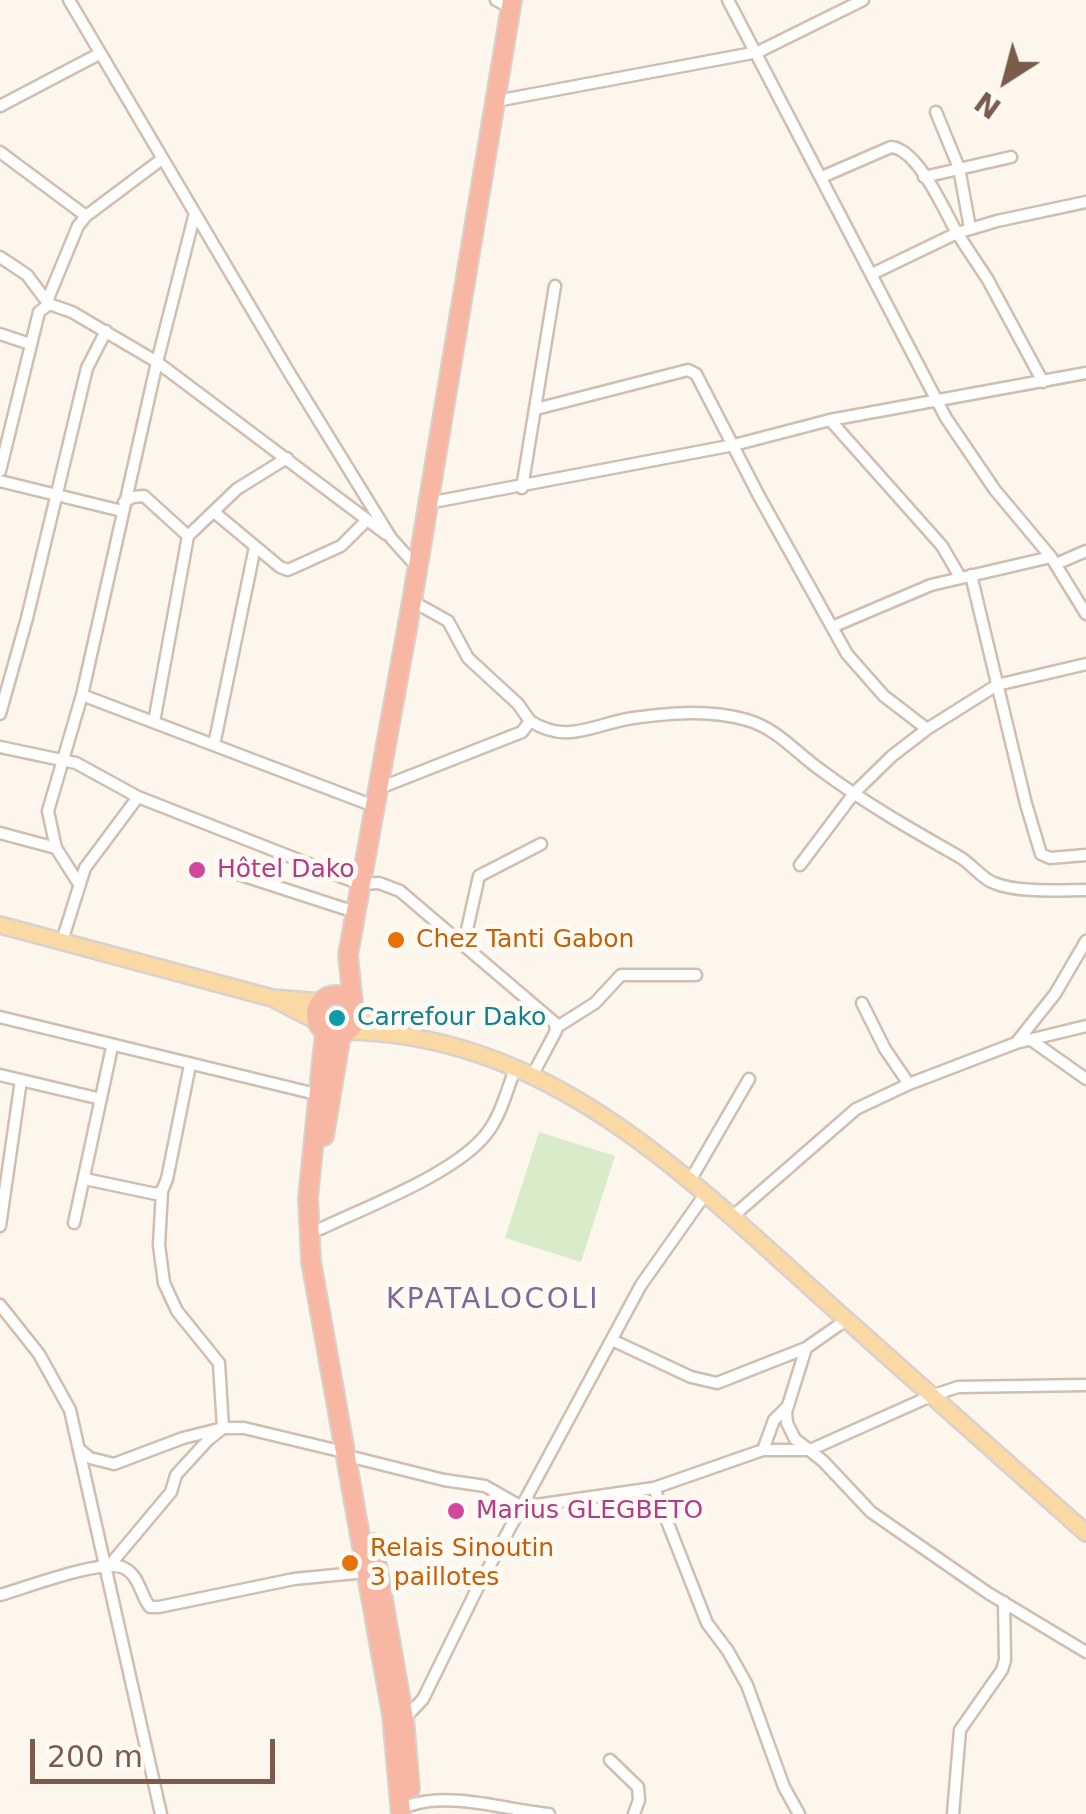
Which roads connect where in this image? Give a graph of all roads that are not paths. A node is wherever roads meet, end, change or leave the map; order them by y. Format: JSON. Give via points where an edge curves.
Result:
{"nodes":[{"id":1,"x":69,"y":0,"type":"edge"},
{"id":2,"x":728,"y":0,"type":"edge"},
{"id":3,"x":863,"y":0,"type":"edge"},
{"id":4,"x":506,"y":2,"type":"edge"},
{"id":5,"x":758,"y":52,"type":"junction"},
{"id":6,"x":99,"y":54,"type":"junction"},
{"id":7,"x":496,"y":101,"type":"junction"},
{"id":8,"x":0,"y":106,"type":"edge"},
{"id":9,"x":936,"y":112,"type":"dead end"},
{"id":10,"x":0,"y":152,"type":"edge"},
{"id":11,"x":1011,"y":156,"type":"dead end"},
{"id":12,"x":162,"y":160,"type":"junction"},
{"id":13,"x":959,"y":168,"type":"junction"},
{"id":14,"x":822,"y":177,"type":"junction"},
{"id":15,"x":924,"y":177,"type":"junction"},
{"id":16,"x":1086,"y":202,"type":"edge"},
{"id":17,"x":195,"y":213,"type":"junction"},
{"id":18,"x":86,"y":216,"type":"junction"},
{"id":19,"x":970,"y":228,"type":"junction"},
{"id":20,"x":957,"y":233,"type":"junction"},
{"id":21,"x":0,"y":256,"type":"edge"},
{"id":22,"x":872,"y":274,"type":"junction"},
{"id":23,"x":555,"y":286,"type":"dead end"},
{"id":24,"x":48,"y":302,"type":"junction"},
{"id":25,"x":106,"y":331,"type":"junction"},
{"id":26,"x":0,"y":334,"type":"edge"},
{"id":27,"x":30,"y":344,"type":"junction"},
{"id":28,"x":156,"y":362,"type":"junction"},
{"id":29,"x":1086,"y":372,"type":"edge"},
{"id":30,"x":1043,"y":382,"type":"junction"},
{"id":31,"x":936,"y":402,"type":"junction"},
{"id":32,"x":536,"y":409,"type":"junction"},
{"id":33,"x":830,"y":420,"type":"junction"},
{"id":34,"x":734,"y":446,"type":"junction"},
{"id":35,"x":287,"y":458,"type":"junction"},
{"id":36,"x":0,"y":471,"type":"edge"},
{"id":37,"x":0,"y":481,"type":"edge"},
{"id":38,"x":522,"y":488,"type":"junction"},
{"id":39,"x":58,"y":496,"type":"junction"},
{"id":40,"x":427,"y":503,"type":"junction"},
{"id":41,"x":123,"y":507,"type":"junction"},
{"id":42,"x":214,"y":512,"type":"junction"},
{"id":43,"x":367,"y":520,"type":"junction"},
{"id":44,"x":188,"y":536,"type":"junction"},
{"id":45,"x":391,"y":538,"type":"junction"},
{"id":46,"x":255,"y":546,"type":"junction"},
{"id":47,"x":1086,"y":552,"type":"edge"},
{"id":48,"x":1054,"y":560,"type":"junction"},
{"id":49,"x":417,"y":566,"type":"junction"},
{"id":50,"x":966,"y":576,"type":"junction"},
{"id":51,"x":412,"y":601,"type":"junction"},
{"id":52,"x":1086,"y":614,"type":"edge"},
{"id":53,"x":832,"y":627,"type":"junction"},
{"id":54,"x":1086,"y":664,"type":"edge"},
{"id":55,"x":997,"y":686,"type":"junction"},
{"id":56,"x":82,"y":695,"type":"junction"},
{"id":57,"x":0,"y":714,"type":"edge"},
{"id":58,"x":154,"y":722,"type":"junction"},
{"id":59,"x":530,"y":722,"type":"junction"},
{"id":60,"x":928,"y":729,"type":"junction"},
{"id":61,"x":214,"y":745,"type":"junction"},
{"id":62,"x":0,"y":748,"type":"edge"},
{"id":63,"x":62,"y":761,"type":"junction"},
{"id":64,"x":855,"y":792,"type":"junction"},
{"id":65,"x":138,"y":797,"type":"junction"},
{"id":66,"x":376,"y":797,"type":"junction"},
{"id":67,"x":0,"y":833,"type":"edge"},
{"id":68,"x":541,"y":844,"type":"dead end"},
{"id":69,"x":56,"y":848,"type":"junction"},
{"id":70,"x":1086,"y":855,"type":"edge"},
{"id":71,"x":800,"y":865,"type":"dead end"},
{"id":72,"x":238,"y":874,"type":"dead end"},
{"id":73,"x":78,"y":884,"type":"junction"},
{"id":74,"x":360,"y":884,"type":"junction"},
{"id":75,"x":1086,"y":890,"type":"edge"},
{"id":76,"x":356,"y":912,"type":"junction"},
{"id":77,"x":0,"y":925,"type":"edge"},
{"id":78,"x":62,"y":941,"type":"junction"},
{"id":79,"x":1086,"y":942,"type":"edge"},
{"id":80,"x":464,"y":943,"type":"junction"},
{"id":81,"x":348,"y":954,"type":"junction"},
{"id":82,"x":696,"y":975,"type":"dead end"},
{"id":83,"x":862,"y":1003,"type":"dead end"},
{"id":84,"x":354,"y":1008,"type":"junction"},
{"id":85,"x":0,"y":1018,"type":"edge"},
{"id":86,"x":329,"y":1020,"type":"junction"},
{"id":87,"x":1086,"y":1026,"type":"edge"},
{"id":88,"x":557,"y":1027,"type":"junction"},
{"id":89,"x":398,"y":1033,"type":"junction"},
{"id":90,"x":1031,"y":1040,"type":"junction"},
{"id":91,"x":1016,"y":1042,"type":"junction"},
{"id":92,"x":112,"y":1046,"type":"junction"},
{"id":93,"x":190,"y":1065,"type":"junction"},
{"id":94,"x":515,"y":1069,"type":"junction"},
{"id":95,"x":0,"y":1075,"type":"edge"},
{"id":96,"x":532,"y":1076,"type":"junction"},
{"id":97,"x":748,"y":1079,"type":"dead end"},
{"id":98,"x":21,"y":1080,"type":"junction"},
{"id":99,"x":1086,"y":1080,"type":"edge"},
{"id":100,"x":910,"y":1084,"type":"junction"},
{"id":101,"x":316,"y":1094,"type":"junction"},
{"id":102,"x":101,"y":1099,"type":"junction"},
{"id":103,"x":85,"y":1178,"type":"junction"},
{"id":104,"x":691,"y":1179,"type":"junction"},
{"id":105,"x":162,"y":1191,"type":"junction"},
{"id":106,"x":706,"y":1193,"type":"junction"},
{"id":107,"x":732,"y":1217,"type":"junction"},
{"id":108,"x":74,"y":1223,"type":"dead end"},
{"id":109,"x":0,"y":1226,"type":"edge"},
{"id":110,"x":320,"y":1229,"type":"junction"},
{"id":111,"x":0,"y":1305,"type":"edge"},
{"id":112,"x":846,"y":1320,"type":"junction"},
{"id":113,"x":612,"y":1340,"type":"junction"},
{"id":114,"x":806,"y":1348,"type":"junction"},
{"id":115,"x":1086,"y":1386,"type":"edge"},
{"id":116,"x":931,"y":1396,"type":"junction"},
{"id":117,"x":787,"y":1406,"type":"junction"},
{"id":118,"x":224,"y":1428,"type":"junction"},
{"id":119,"x":78,"y":1448,"type":"junction"},
{"id":120,"x":764,"y":1450,"type":"junction"},
{"id":121,"x":810,"y":1450,"type":"junction"},
{"id":122,"x":350,"y":1455,"type":"junction"},
{"id":123,"x":654,"y":1488,"type":"junction"},
{"id":124,"x":522,"y":1507,"type":"junction"},
{"id":125,"x":1086,"y":1533,"type":"edge"},
{"id":126,"x":107,"y":1566,"type":"junction"},
{"id":127,"x":366,"y":1572,"type":"junction"},
{"id":128,"x":0,"y":1595,"type":"edge"},
{"id":129,"x":1004,"y":1602,"type":"junction"},
{"id":130,"x":1086,"y":1652,"type":"edge"},
{"id":131,"x":399,"y":1721,"type":"junction"},
{"id":132,"x":610,"y":1760,"type":"dead end"},
{"id":133,"x":407,"y":1811,"type":"edge"},
{"id":134,"x":161,"y":1814,"type":"edge"},
{"id":135,"x":548,"y":1814,"type":"edge"},
{"id":136,"x":634,"y":1814,"type":"edge"},
{"id":137,"x":798,"y":1814,"type":"edge"},
{"id":138,"x":953,"y":1814,"type":"edge"}],
"edges":[{"from":1,"to":6,"type":"street"},
{"from":2,"to":5,"type":"street"},
{"from":3,"to":5,"type":"street"},
{"from":4,"to":7,"type":"highway"},
{"from":5,"to":7,"type":"street"},
{"from":5,"to":14,"type":"street"},
{"from":6,"to":8,"type":"street"},
{"from":6,"to":12,"type":"street"},
{"from":7,"to":40,"type":"highway"},
{"from":9,"to":13,"type":"street"},
{"from":10,"to":18,"type":"street"},
{"from":11,"to":13,"type":"street"},
{"from":12,"to":17,"type":"street"},
{"from":12,"to":18,"type":"street"},
{"from":13,"to":15,"type":"street"},
{"from":13,"to":19,"type":"street"},
{"from":14,"to":15,"type":"street","via":[[891,147],[903,149]]},
{"from":14,"to":22,"type":"street"},
{"from":15,"to":20,"type":"street"},
{"from":16,"to":19,"type":"street"},
{"from":17,"to":28,"type":"street"},
{"from":17,"to":45,"type":"street"},
{"from":18,"to":24,"type":"street"},
{"from":19,"to":20,"type":"street"},
{"from":20,"to":22,"type":"street"},
{"from":20,"to":30,"type":"street"},
{"from":21,"to":24,"type":"street"},
{"from":22,"to":31,"type":"street"},
{"from":23,"to":32,"type":"street"},
{"from":24,"to":25,"type":"street"},
{"from":24,"to":27,"type":"street"},
{"from":25,"to":28,"type":"street"},
{"from":25,"to":39,"type":"street","via":[[88,368]]},
{"from":26,"to":27,"type":"street"},
{"from":27,"to":36,"type":"street"},
{"from":28,"to":35,"type":"street"},
{"from":28,"to":41,"type":"street"},
{"from":29,"to":30,"type":"street"},
{"from":30,"to":31,"type":"street"},
{"from":31,"to":33,"type":"street"},
{"from":31,"to":48,"type":"street","via":[[984,476]]},
{"from":32,"to":34,"type":"street","via":[[688,370],[700,378]]},
{"from":32,"to":38,"type":"street"},
{"from":33,"to":34,"type":"street"},
{"from":33,"to":50,"type":"street"},
{"from":34,"to":38,"type":"street"},
{"from":34,"to":53,"type":"street"},
{"from":35,"to":42,"type":"street"},
{"from":35,"to":43,"type":"street"},
{"from":37,"to":39,"type":"street"},
{"from":38,"to":40,"type":"street"},
{"from":39,"to":41,"type":"street"},
{"from":39,"to":57,"type":"street"},
{"from":40,"to":49,"type":"highway"},
{"from":41,"to":44,"type":"street","via":[[133,496],[144,496]]},
{"from":41,"to":56,"type":"street"},
{"from":42,"to":44,"type":"street"},
{"from":42,"to":46,"type":"street"},
{"from":43,"to":45,"type":"street"},
{"from":43,"to":46,"type":"street","via":[[341,546],[288,570]]},
{"from":44,"to":58,"type":"street"},
{"from":45,"to":49,"type":"street"},
{"from":46,"to":61,"type":"street"},
{"from":47,"to":48,"type":"street"},
{"from":48,"to":50,"type":"street"},
{"from":48,"to":52,"type":"street"},
{"from":49,"to":51,"type":"highway"},
{"from":50,"to":53,"type":"street","via":[[904,593]]},
{"from":50,"to":55,"type":"street"},
{"from":51,"to":59,"type":"street","via":[[448,620],[468,658]]},
{"from":51,"to":66,"type":"highway"},
{"from":53,"to":60,"type":"street","via":[[866,680]]},
{"from":54,"to":55,"type":"street"},
{"from":55,"to":60,"type":"street"},
{"from":55,"to":70,"type":"street","via":[[1041,854]]},
{"from":56,"to":58,"type":"street"},
{"from":56,"to":63,"type":"street"},
{"from":58,"to":61,"type":"street"},
{"from":59,"to":64,"type":"street","via":[[569,734],[676,713],[745,720],[778,734]]},
{"from":59,"to":66,"type":"street","via":[[522,732]]},
{"from":60,"to":64,"type":"street"},
{"from":61,"to":66,"type":"street"},
{"from":62,"to":63,"type":"street"},
{"from":63,"to":65,"type":"street"},
{"from":63,"to":69,"type":"street","via":[[48,810]]},
{"from":64,"to":71,"type":"street"},
{"from":64,"to":75,"type":"street","via":[[976,866],[992,883]]},
{"from":65,"to":73,"type":"street"},
{"from":65,"to":74,"type":"street"},
{"from":66,"to":74,"type":"highway"},
{"from":67,"to":69,"type":"street"},
{"from":68,"to":80,"type":"street","via":[[479,876]]},
{"from":69,"to":73,"type":"street"},
{"from":72,"to":76,"type":"street"},
{"from":73,"to":78,"type":"street"},
{"from":74,"to":76,"type":"highway"},
{"from":74,"to":80,"type":"street","via":[[400,891]]},
{"from":76,"to":81,"type":"highway"},
{"from":77,"to":78,"type":"main road"},
{"from":78,"to":86,"type":"main road"},
{"from":79,"to":91,"type":"street","via":[[1056,994]]},
{"from":80,"to":88,"type":"street"},
{"from":81,"to":84,"type":"highway"},
{"from":81,"to":86,"type":"highway"},
{"from":82,"to":88,"type":"street","via":[[621,975],[595,1003]]},
{"from":83,"to":100,"type":"street"},
{"from":84,"to":86,"type":"highway","via":[[355,1023]]},
{"from":84,"to":86,"type":"highway","via":[[339,996]]},
{"from":84,"to":89,"type":"main road"},
{"from":85,"to":92,"type":"street"},
{"from":86,"to":89,"type":"main road"},
{"from":86,"to":101,"type":"highway"},
{"from":86,"to":110,"type":"highway"},
{"from":87,"to":90,"type":"street"},
{"from":88,"to":96,"type":"street"},
{"from":89,"to":94,"type":"main road"},
{"from":90,"to":91,"type":"street"},
{"from":90,"to":99,"type":"street"},
{"from":91,"to":100,"type":"street"},
{"from":92,"to":93,"type":"street"},
{"from":92,"to":102,"type":"street"},
{"from":93,"to":101,"type":"street"},
{"from":93,"to":105,"type":"street"},
{"from":94,"to":96,"type":"main road"},
{"from":94,"to":110,"type":"street","via":[[494,1124],[478,1143],[415,1184]]},
{"from":95,"to":98,"type":"street"},
{"from":96,"to":104,"type":"main road","via":[[610,1118]]},
{"from":97,"to":104,"type":"street"},
{"from":98,"to":102,"type":"street"},
{"from":98,"to":109,"type":"street"},
{"from":100,"to":107,"type":"street","via":[[856,1110]]},
{"from":101,"to":122,"type":"highway","via":[[310,1261]]},
{"from":102,"to":103,"type":"street"},
{"from":103,"to":105,"type":"street"},
{"from":103,"to":108,"type":"street"},
{"from":104,"to":106,"type":"main road"},
{"from":105,"to":118,"type":"street","via":[[164,1284],[219,1363]]},
{"from":106,"to":107,"type":"main road"},
{"from":106,"to":113,"type":"street","via":[[641,1285]]},
{"from":107,"to":112,"type":"main road"},
{"from":110,"to":122,"type":"highway"},
{"from":111,"to":119,"type":"street","via":[[39,1354],[70,1410]]},
{"from":112,"to":114,"type":"street"},
{"from":112,"to":116,"type":"main road"},
{"from":113,"to":114,"type":"street","via":[[716,1383]]},
{"from":113,"to":124,"type":"street"},
{"from":114,"to":117,"type":"street"},
{"from":115,"to":116,"type":"street","via":[[968,1386]]},
{"from":116,"to":121,"type":"street"},
{"from":116,"to":125,"type":"main road"},
{"from":117,"to":120,"type":"street","via":[[774,1420]]},
{"from":117,"to":121,"type":"street","via":[[790,1432]]},
{"from":118,"to":119,"type":"street","via":[[114,1464]]},
{"from":118,"to":122,"type":"street","via":[[264,1431]]},
{"from":118,"to":126,"type":"street","via":[[176,1475],[171,1492]]},
{"from":119,"to":126,"type":"street"},
{"from":120,"to":121,"type":"street"},
{"from":120,"to":123,"type":"street"},
{"from":121,"to":129,"type":"street","via":[[872,1512]]},
{"from":122,"to":124,"type":"street","via":[[474,1483]]},
{"from":122,"to":127,"type":"highway"},
{"from":122,"to":131,"type":"highway"},
{"from":123,"to":124,"type":"street"},
{"from":123,"to":137,"type":"street","via":[[707,1623],[747,1685]]},
{"from":124,"to":131,"type":"street","via":[[423,1699]]},
{"from":126,"to":127,"type":"street","via":[[126,1569],[145,1602],[158,1608],[294,1579]]},
{"from":126,"to":128,"type":"street"},
{"from":126,"to":134,"type":"street"},
{"from":127,"to":131,"type":"highway"},
{"from":129,"to":130,"type":"street"},
{"from":129,"to":138,"type":"street","via":[[1005,1660],[960,1730]]},
{"from":131,"to":133,"type":"highway"},
{"from":132,"to":136,"type":"street","via":[[638,1788]]},
{"from":133,"to":135,"type":"street","via":[[421,1802],[456,1802]]}]}
